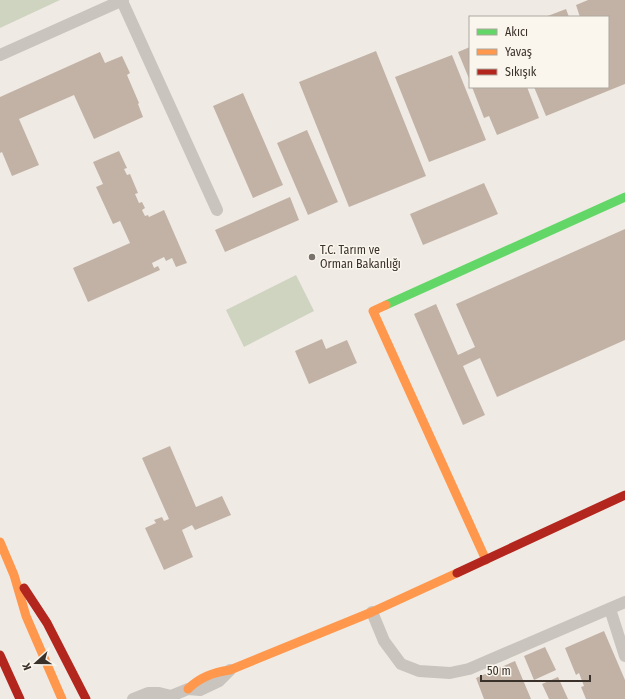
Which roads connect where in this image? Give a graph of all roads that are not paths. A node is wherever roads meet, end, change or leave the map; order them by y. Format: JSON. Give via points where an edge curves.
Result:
{"nodes":[{"id":1,"x":123,"y":0,"type":"edge"},
{"id":2,"x":0,"y":55,"type":"edge"},
{"id":3,"x":625,"y":197,"type":"edge"},
{"id":4,"x":217,"y":210,"type":"dead end"},
{"id":5,"x":625,"y":496,"type":"edge"},
{"id":6,"x":0,"y":542,"type":"edge"},
{"id":7,"x":486,"y":560,"type":"junction"},
{"id":8,"x":14,"y":575,"type":"junction"},
{"id":9,"x":625,"y":602,"type":"edge"},
{"id":10,"x":610,"y":609,"type":"junction"},
{"id":11,"x":372,"y":612,"type":"junction"},
{"id":12,"x":0,"y":655,"type":"edge"},
{"id":13,"x":625,"y":656,"type":"edge"},
{"id":14,"x":230,"y":670,"type":"joint"},
{"id":15,"x":171,"y":698,"type":"edge"},
{"id":16,"x":20,"y":699,"type":"edge"},
{"id":17,"x":62,"y":699,"type":"edge"},
{"id":18,"x":86,"y":699,"type":"edge"},
{"id":19,"x":132,"y":699,"type":"edge"}],
"edges":[{"from":1,"to":2,"type":"street"},
{"from":1,"to":4,"type":"street"},
{"from":3,"to":7,"type":"main road","via":[[373,311]]},
{"from":5,"to":7,"type":"main road"},
{"from":6,"to":8,"type":"main road"},
{"from":7,"to":11,"type":"main road"},
{"from":8,"to":17,"type":"main road","via":[[26,616]]},
{"from":8,"to":18,"type":"main road","via":[[47,622]]},
{"from":9,"to":10,"type":"street"},
{"from":10,"to":11,"type":"street","via":[[469,669],[450,673],[419,671],[401,664],[384,641]]},
{"from":10,"to":13,"type":"street"},
{"from":11,"to":14,"type":"main road"},
{"from":12,"to":16,"type":"main road"},
{"from":14,"to":15,"type":"street","via":[[219,681],[200,690],[188,689]]},
{"from":15,"to":19,"type":"street","via":[[159,693],[148,693]]}]}
